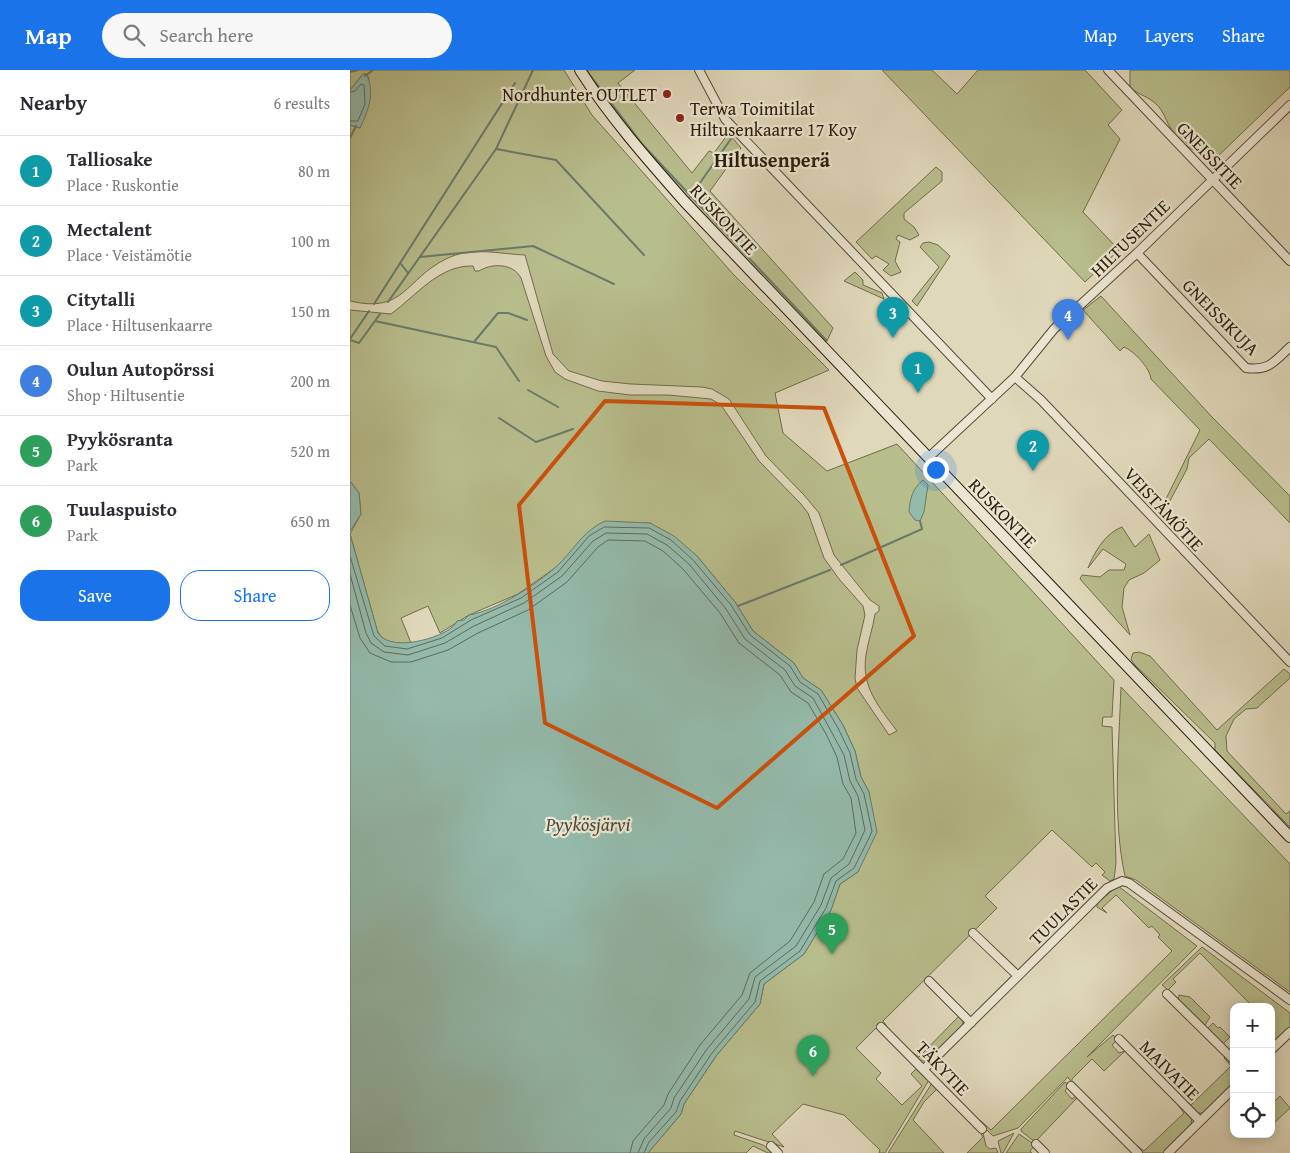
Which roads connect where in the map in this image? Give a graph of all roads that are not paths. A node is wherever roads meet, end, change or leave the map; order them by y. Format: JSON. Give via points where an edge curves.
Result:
{"nodes":[{"id":1,"x":580,"y":70,"type":"edge"},
{"id":2,"x":699,"y":70,"type":"edge"},
{"id":3,"x":1108,"y":70,"type":"edge"},
{"id":4,"x":1290,"y":105,"type":"edge"},
{"id":5,"x":1212,"y":180,"type":"junction"},
{"id":6,"x":1137,"y":253,"type":"junction"},
{"id":7,"x":1290,"y":261,"type":"edge"},
{"id":8,"x":1290,"y":347,"type":"edge"},
{"id":9,"x":1015,"y":377,"type":"junction"},
{"id":10,"x":992,"y":399,"type":"junction"},
{"id":11,"x":928,"y":458,"type":"junction"},
{"id":12,"x":1290,"y":662,"type":"edge"},
{"id":13,"x":1290,"y":837,"type":"edge"},
{"id":14,"x":973,"y":933,"type":"dead end"},
{"id":15,"x":1018,"y":976,"type":"junction"},
{"id":16,"x":929,"y":981,"type":"dead end"},
{"id":17,"x":1167,"y":994,"type":"dead end"},
{"id":18,"x":1290,"y":1000,"type":"edge"},
{"id":19,"x":971,"y":1023,"type":"junction"},
{"id":20,"x":881,"y":1027,"type":"dead end"},
{"id":21,"x":1290,"y":1032,"type":"edge"},
{"id":22,"x":1119,"y":1039,"type":"dead end"},
{"id":23,"x":1273,"y":1048,"type":"edge"},
{"id":24,"x":1230,"y":1056,"type":"edge"},
{"id":25,"x":924,"y":1069,"type":"junction"},
{"id":26,"x":1071,"y":1086,"type":"dead end"},
{"id":27,"x":1230,"y":1092,"type":"edge"},
{"id":28,"x":1200,"y":1121,"type":"junction"},
{"id":29,"x":982,"y":1129,"type":"dead end"},
{"id":30,"x":1036,"y":1144,"type":"dead end"},
{"id":31,"x":771,"y":1146,"type":"dead end"},
{"id":32,"x":778,"y":1153,"type":"edge"},
{"id":33,"x":1045,"y":1153,"type":"edge"},
{"id":34,"x":1138,"y":1153,"type":"edge"},
{"id":35,"x":1168,"y":1153,"type":"edge"}],
"edges":[{"from":1,"to":11,"type":"main road","name":"RUSKONTIE","via":[[594,94],[684,201]]},
{"from":2,"to":10,"type":"street","via":[[725,119]]},
{"from":3,"to":5,"type":"street","name":"GNEISSITIE"},
{"from":4,"to":5,"type":"street","name":"HILTUSENTIE"},
{"from":5,"to":6,"type":"street","name":"HILTUSENTIE"},
{"from":5,"to":7,"type":"street","name":"GNEISSITIE"},
{"from":6,"to":8,"type":"street","name":"GNEISSIKUJA","via":[[1246,368],[1268,368]]},
{"from":6,"to":9,"type":"street","name":"HILTUSENTIE","via":[[1054,328]]},
{"from":9,"to":10,"type":"street","name":"HILTUSENTIE"},
{"from":9,"to":12,"type":"street","name":"VEISTÄMÖTIE","via":[[1041,400]]},
{"from":10,"to":11,"type":"street","name":"HILTUSENTIE"},
{"from":11,"to":13,"type":"main road","name":"RUSKONTIE"},
{"from":14,"to":15,"type":"street"},
{"from":15,"to":18,"type":"street","name":"TUULASTIE","via":[[1110,885],[1122,881]]},
{"from":15,"to":19,"type":"street","name":"TUULASTIE"},
{"from":16,"to":19,"type":"street"},
{"from":17,"to":24,"type":"street"},
{"from":19,"to":25,"type":"street","name":"TUULASTIE"},
{"from":20,"to":25,"type":"street","name":"TÄKYTIE"},
{"from":21,"to":23,"type":"street"},
{"from":22,"to":28,"type":"street","name":"MAIVATIE"},
{"from":25,"to":29,"type":"street","name":"TÄKYTIE"},
{"from":26,"to":34,"type":"street"},
{"from":27,"to":28,"type":"street"},
{"from":28,"to":35,"type":"street"},
{"from":30,"to":33,"type":"street"},
{"from":31,"to":32,"type":"street"}]}
